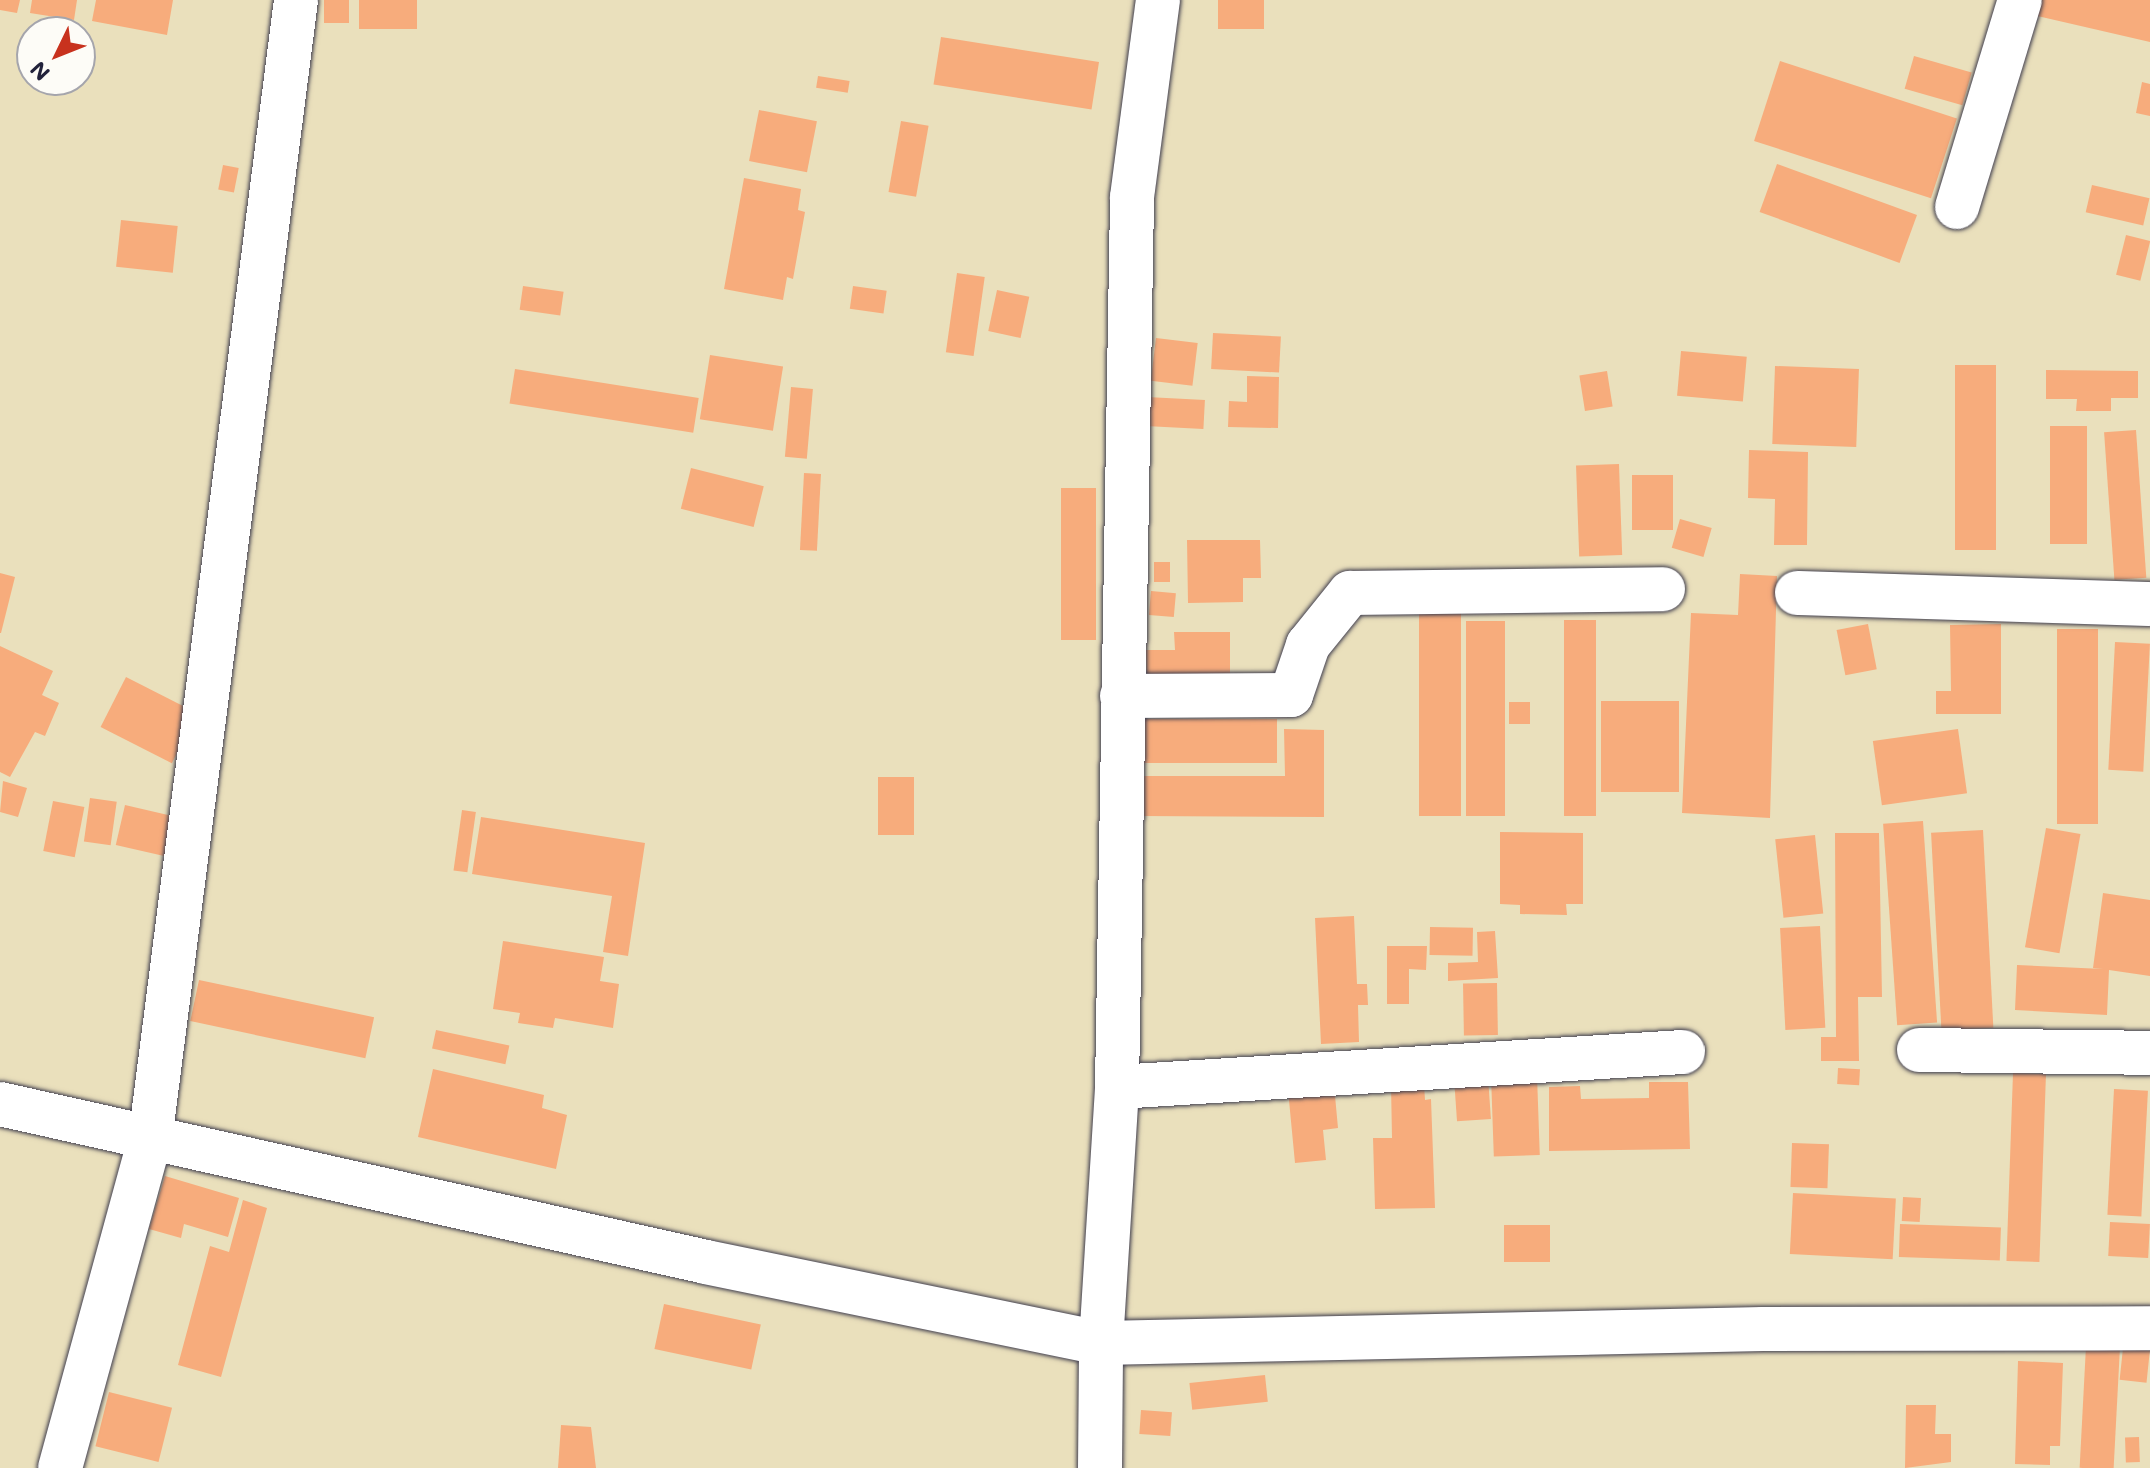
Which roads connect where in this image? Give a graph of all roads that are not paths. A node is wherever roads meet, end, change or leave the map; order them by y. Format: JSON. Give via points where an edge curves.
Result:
{"nodes":[{"id":1,"x":296,"y":0,"type":"edge"},
{"id":2,"x":1158,"y":0,"type":"edge"},
{"id":3,"x":2020,"y":0,"type":"edge"},
{"id":4,"x":1957,"y":207,"type":"dead end"},
{"id":5,"x":1663,"y":589,"type":"dead end"},
{"id":6,"x":1797,"y":593,"type":"dead end"},
{"id":7,"x":2150,"y":604,"type":"edge"},
{"id":8,"x":1122,"y":696,"type":"junction"},
{"id":9,"x":1919,"y":1050,"type":"dead end"},
{"id":10,"x":1683,"y":1052,"type":"dead end"},
{"id":11,"x":2150,"y":1053,"type":"edge"},
{"id":12,"x":1117,"y":1087,"type":"junction"},
{"id":13,"x":0,"y":1104,"type":"edge"},
{"id":14,"x":150,"y":1140,"type":"junction"},
{"id":15,"x":2150,"y":1328,"type":"edge"},
{"id":16,"x":1101,"y":1343,"type":"junction"},
{"id":17,"x":60,"y":1468,"type":"edge"},
{"id":18,"x":1100,"y":1468,"type":"edge"}],
"edges":[{"from":1,"to":14,"type":"street"},
{"from":2,"to":8,"type":"street","via":[[1132,197]]},
{"from":3,"to":4,"type":"street"},
{"from":5,"to":8,"type":"street","via":[[1350,593],[1308,645],[1291,695]]},
{"from":6,"to":7,"type":"street"},
{"from":8,"to":12,"type":"street"},
{"from":9,"to":11,"type":"street"},
{"from":10,"to":12,"type":"street"},
{"from":12,"to":16,"type":"street"},
{"from":13,"to":14,"type":"street"},
{"from":14,"to":16,"type":"street"},
{"from":14,"to":17,"type":"street"},
{"from":15,"to":16,"type":"street"},
{"from":16,"to":18,"type":"street"}]}
